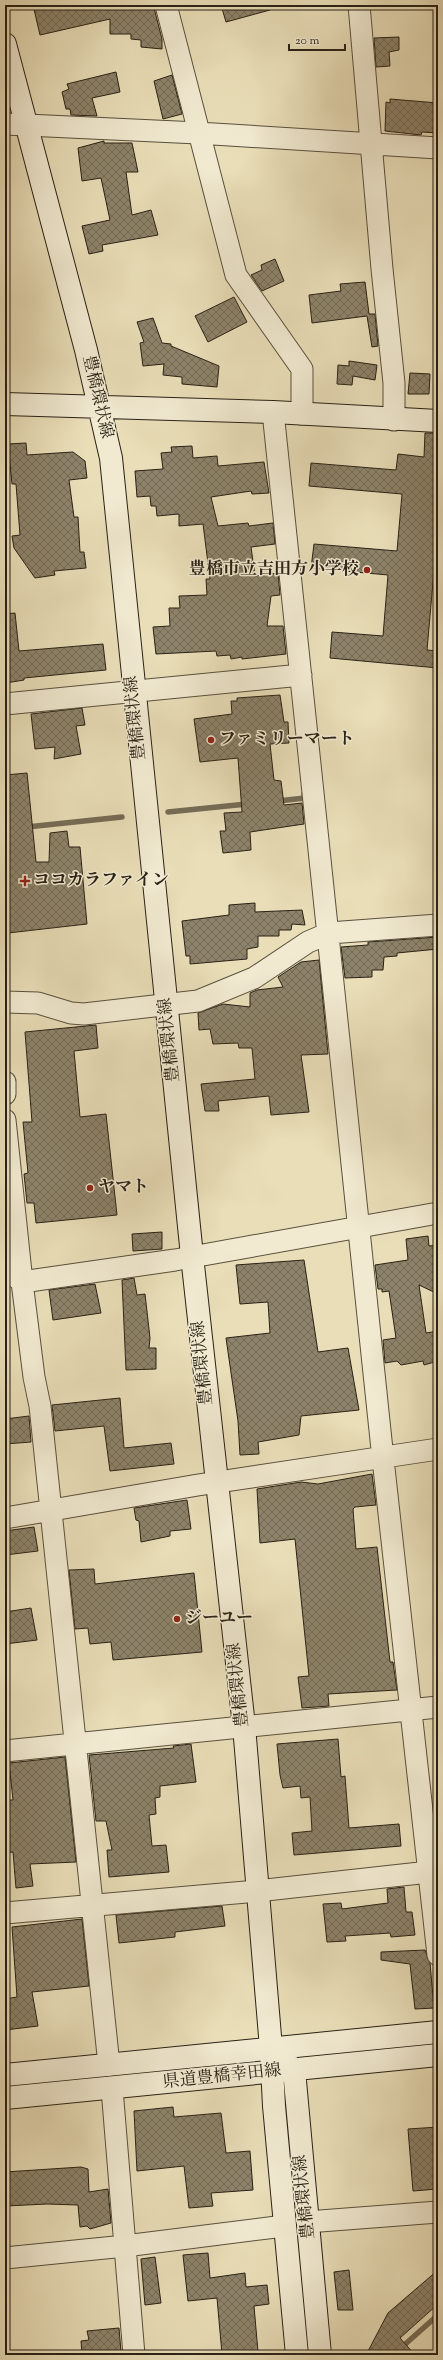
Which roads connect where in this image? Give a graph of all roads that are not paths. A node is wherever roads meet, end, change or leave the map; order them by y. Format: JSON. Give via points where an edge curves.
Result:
{"nodes":[{"id":1,"x":166,"y":5,"type":"edge"},
{"id":2,"x":359,"y":5,"type":"edge"},
{"id":3,"x":5,"y":44,"type":"edge"},
{"id":4,"x":5,"y":124,"type":"edge"},
{"id":5,"x":26,"y":124,"type":"junction"},
{"id":6,"x":198,"y":133,"type":"junction"},
{"id":7,"x":372,"y":144,"type":"junction"},
{"id":8,"x":438,"y":148,"type":"edge"},
{"id":9,"x":5,"y":404,"type":"edge"},
{"id":10,"x":100,"y":407,"type":"junction"},
{"id":11,"x":273,"y":412,"type":"junction"},
{"id":12,"x":302,"y":414,"type":"junction"},
{"id":13,"x":394,"y":420,"type":"junction"},
{"id":14,"x":438,"y":421,"type":"edge"},
{"id":15,"x":301,"y":675,"type":"junction"},
{"id":16,"x":133,"y":690,"type":"junction"},
{"id":17,"x":5,"y":704,"type":"edge"},
{"id":18,"x":438,"y":925,"type":"edge"},
{"id":19,"x":329,"y":933,"type":"junction"},
{"id":20,"x":5,"y":1002,"type":"edge"},
{"id":21,"x":166,"y":1006,"type":"junction"},
{"id":22,"x":5,"y":1082,"type":"edge"},
{"id":23,"x":5,"y":1094,"type":"edge"},
{"id":24,"x":5,"y":1120,"type":"edge"},
{"id":25,"x":8,"y":1165,"type":"edge"},
{"id":26,"x":438,"y":1213,"type":"edge"},
{"id":27,"x":360,"y":1226,"type":"junction"},
{"id":28,"x":192,"y":1256,"type":"junction"},
{"id":29,"x":14,"y":1279,"type":"edge"},
{"id":30,"x":438,"y":1449,"type":"edge"},
{"id":31,"x":383,"y":1458,"type":"junction"},
{"id":32,"x":216,"y":1483,"type":"junction"},
{"id":33,"x":51,"y":1511,"type":"junction"},
{"id":34,"x":5,"y":1518,"type":"edge"},
{"id":35,"x":438,"y":1707,"type":"edge"},
{"id":36,"x":411,"y":1710,"type":"junction"},
{"id":37,"x":244,"y":1726,"type":"junction"},
{"id":38,"x":75,"y":1745,"type":"junction"},
{"id":39,"x":5,"y":1751,"type":"edge"},
{"id":40,"x":434,"y":1871,"type":"edge"},
{"id":41,"x":257,"y":1891,"type":"junction"},
{"id":42,"x":92,"y":1905,"type":"junction"},
{"id":43,"x":5,"y":1913,"type":"edge"},
{"id":44,"x":438,"y":1955,"type":"edge"},
{"id":45,"x":438,"y":2032,"type":"edge"},
{"id":46,"x":271,"y":2048,"type":"junction"},
{"id":47,"x":438,"y":2055,"type":"edge"},
{"id":48,"x":109,"y":2065,"type":"junction"},
{"id":49,"x":294,"y":2070,"type":"junction"},
{"id":50,"x":271,"y":2072,"type":"junction"},
{"id":51,"x":5,"y":2075,"type":"edge"},
{"id":52,"x":112,"y":2089,"type":"junction"},
{"id":53,"x":5,"y":2098,"type":"edge"},
{"id":54,"x":438,"y":2212,"type":"edge"},
{"id":55,"x":307,"y":2222,"type":"junction"},
{"id":56,"x":284,"y":2226,"type":"junction"},
{"id":57,"x":124,"y":2246,"type":"junction"},
{"id":58,"x":5,"y":2258,"type":"edge"},
{"id":59,"x":134,"y":2355,"type":"edge"},
{"id":60,"x":297,"y":2355,"type":"edge"},
{"id":61,"x":320,"y":2355,"type":"edge"}],
"edges":[{"from":1,"to":6,"type":"street"},
{"from":2,"to":7,"type":"street"},
{"from":3,"to":5,"type":"main road","name":"豊橋環状線"},
{"from":4,"to":5,"type":"street"},
{"from":5,"to":6,"type":"street"},
{"from":5,"to":10,"type":"main road","name":"豊橋環状線"},
{"from":6,"to":7,"type":"street"},
{"from":6,"to":12,"type":"street","via":[[236,275],[302,369]]},
{"from":7,"to":8,"type":"street"},
{"from":7,"to":13,"type":"street","via":[[394,383]]},
{"from":9,"to":10,"type":"main road"},
{"from":10,"to":11,"type":"main road"},
{"from":10,"to":16,"type":"main road","name":"豊橋環状線","via":[[111,458]]},
{"from":11,"to":12,"type":"main road"},
{"from":11,"to":15,"type":"street"},
{"from":12,"to":13,"type":"main road"},
{"from":13,"to":14,"type":"main road"},
{"from":15,"to":16,"type":"street"},
{"from":15,"to":19,"type":"street"},
{"from":16,"to":17,"type":"street"},
{"from":16,"to":21,"type":"main road","name":"豊橋環状線"},
{"from":18,"to":19,"type":"street"},
{"from":19,"to":21,"type":"street","via":[[308,942],[237,987],[198,1001]]},
{"from":19,"to":27,"type":"street"},
{"from":20,"to":21,"type":"street","via":[[38,1003],[71,1013],[84,1014]]},
{"from":21,"to":28,"type":"main road","name":"豊橋環状線"},
{"from":22,"to":23,"type":"street"},
{"from":24,"to":25,"type":"street"},
{"from":25,"to":29,"type":"street"},
{"from":26,"to":27,"type":"street"},
{"from":27,"to":28,"type":"street"},
{"from":27,"to":31,"type":"street"},
{"from":28,"to":29,"type":"street"},
{"from":28,"to":32,"type":"main road","name":"豊橋環状線"},
{"from":29,"to":33,"type":"street","via":[[40,1406]]},
{"from":30,"to":31,"type":"street"},
{"from":31,"to":32,"type":"street"},
{"from":31,"to":36,"type":"street"},
{"from":32,"to":33,"type":"street"},
{"from":32,"to":37,"type":"main road","name":"豊橋環状線"},
{"from":33,"to":34,"type":"street"},
{"from":33,"to":38,"type":"street"},
{"from":35,"to":36,"type":"street"},
{"from":36,"to":37,"type":"street"},
{"from":36,"to":40,"type":"street"},
{"from":37,"to":38,"type":"street"},
{"from":37,"to":41,"type":"main road","name":"豊橋環状線"},
{"from":38,"to":39,"type":"street"},
{"from":38,"to":42,"type":"street"},
{"from":40,"to":41,"type":"street"},
{"from":40,"to":44,"type":"street"},
{"from":41,"to":42,"type":"street"},
{"from":41,"to":46,"type":"main road","name":"豊橋環状線"},
{"from":42,"to":43,"type":"street"},
{"from":42,"to":48,"type":"street"},
{"from":45,"to":46,"type":"main road","name":"県道豊橋幸田線"},
{"from":46,"to":48,"type":"main road","name":"県道豊橋幸田線"},
{"from":46,"to":49,"type":"main road"},
{"from":46,"to":50,"type":"main road","name":"豊橋環状線"},
{"from":47,"to":49,"type":"main road","name":"県道豊橋幸田線"},
{"from":48,"to":51,"type":"main road","name":"県道豊橋幸田線"},
{"from":49,"to":50,"type":"main road","name":"県道豊橋幸田線"},
{"from":49,"to":55,"type":"main road","name":"豊橋環状線"},
{"from":50,"to":52,"type":"main road","name":"県道豊橋幸田線"},
{"from":50,"to":56,"type":"main road","name":"豊橋環状線"},
{"from":52,"to":53,"type":"main road","name":"県道豊橋幸田線"},
{"from":52,"to":57,"type":"street"},
{"from":54,"to":55,"type":"street"},
{"from":55,"to":61,"type":"main road","name":"豊橋環状線"},
{"from":56,"to":57,"type":"street"},
{"from":56,"to":60,"type":"main road","name":"豊橋環状線"},
{"from":57,"to":58,"type":"street"},
{"from":57,"to":59,"type":"street"}]}
